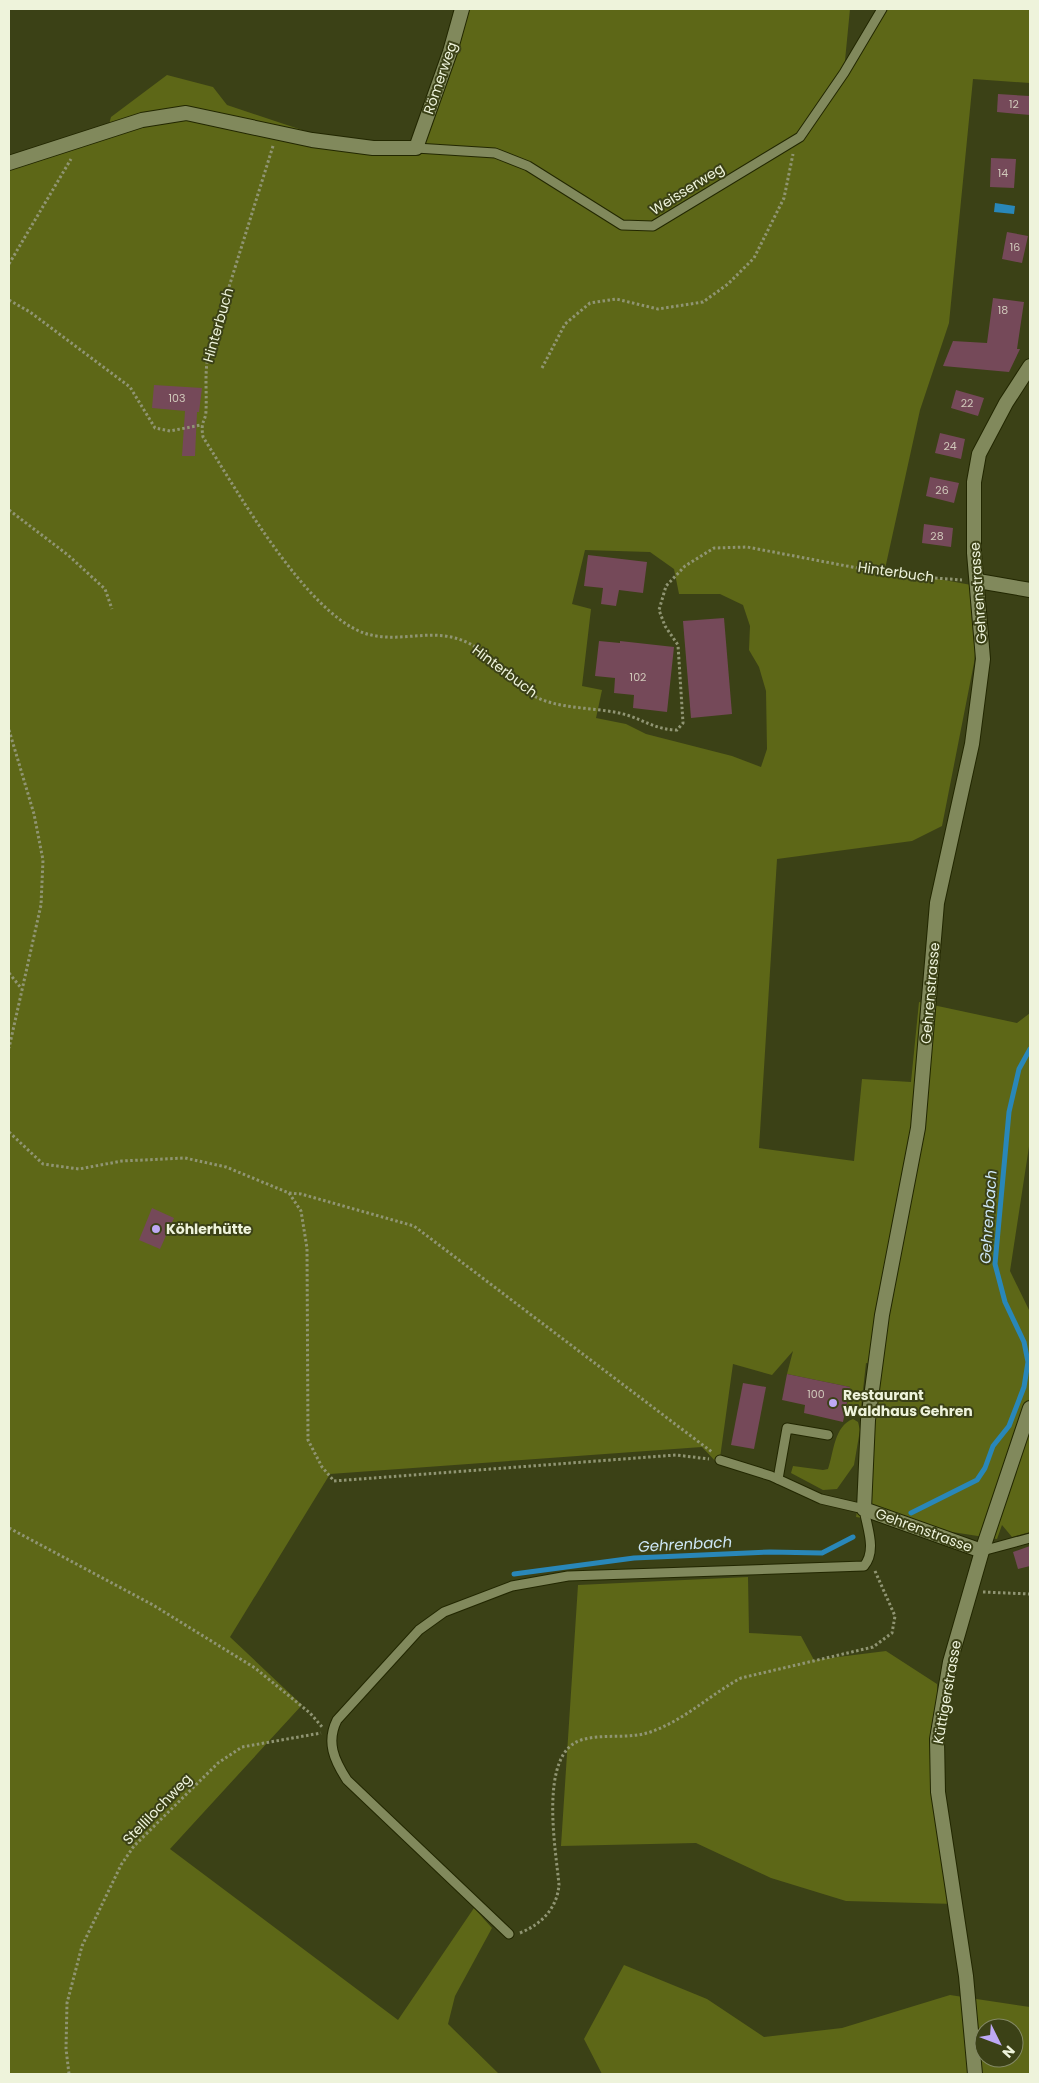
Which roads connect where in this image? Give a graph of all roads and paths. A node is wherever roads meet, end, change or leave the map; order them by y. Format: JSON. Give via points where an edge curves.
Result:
{"nodes":[{"id":1,"x":462,"y":9,"type":"edge"},
{"id":2,"x":882,"y":9,"type":"edge"},
{"id":3,"x":277,"y":132,"type":"junction"},
{"id":4,"x":84,"y":140,"type":"junction"},
{"id":5,"x":793,"y":142,"type":"junction"},
{"id":6,"x":416,"y":148,"type":"junction"},
{"id":7,"x":9,"y":163,"type":"edge"},
{"id":8,"x":9,"y":264,"type":"edge"},
{"id":9,"x":9,"y":300,"type":"edge"},
{"id":10,"x":1030,"y":366,"type":"edge"},
{"id":11,"x":542,"y":368,"type":"dead end"},
{"id":12,"x":201,"y":425,"type":"junction"},
{"id":13,"x":9,"y":510,"type":"edge"},
{"id":14,"x":978,"y":582,"type":"junction"},
{"id":15,"x":1030,"y":590,"type":"edge"},
{"id":16,"x":112,"y":609,"type":"dead end"},
{"id":17,"x":9,"y":730,"type":"edge"},
{"id":18,"x":9,"y":973,"type":"edge"},
{"id":19,"x":21,"y":988,"type":"junction"},
{"id":20,"x":9,"y":1048,"type":"edge"},
{"id":21,"x":9,"y":1132,"type":"edge"},
{"id":22,"x":289,"y":1193,"type":"junction"},
{"id":23,"x":1030,"y":1408,"type":"edge"},
{"id":24,"x":828,"y":1435,"type":"dead end"},
{"id":25,"x":1026,"y":1437,"type":"edge"},
{"id":26,"x":720,"y":1460,"type":"junction"},
{"id":27,"x":778,"y":1479,"type":"junction"},
{"id":28,"x":864,"y":1508,"type":"junction"},
{"id":29,"x":9,"y":1528,"type":"edge"},
{"id":30,"x":1030,"y":1538,"type":"edge"},
{"id":31,"x":982,"y":1551,"type":"junction"},
{"id":32,"x":870,"y":1559,"type":"junction"},
{"id":33,"x":970,"y":1591,"type":"junction"},
{"id":34,"x":1030,"y":1594,"type":"edge"},
{"id":35,"x":331,"y":1731,"type":"junction"},
{"id":36,"x":509,"y":1934,"type":"joint"},
{"id":37,"x":69,"y":2074,"type":"edge"},
{"id":38,"x":974,"y":2074,"type":"edge"}],
"edges":[{"from":1,"to":6,"type":"street","name":"Römerweg"},
{"from":2,"to":5,"type":"lane","name":"Weisserweg","via":[[844,73],[800,137]]},
{"from":3,"to":4,"type":"street","via":[[186,113],[142,120]]},
{"from":3,"to":6,"type":"street","via":[[372,148]]},
{"from":3,"to":12,"type":"path","name":"Hinterbuch","via":[[209,351],[205,369],[206,413]]},
{"from":4,"to":7,"type":"street"},
{"from":4,"to":8,"type":"path"},
{"from":5,"to":6,"type":"lane","name":"Weisserweg","via":[[653,226],[622,225],[528,166],[495,153]]},
{"from":5,"to":11,"type":"path","via":[[794,158],[784,198],[754,258],[728,284],[703,302],[658,309],[616,299],[590,303],[566,324]]},
{"from":9,"to":12,"type":"path","via":[[30,312],[130,387],[155,428],[170,431]]},
{"from":10,"to":14,"type":"street","name":"Gehrenstrasse","via":[[979,454],[974,482],[974,553]]},
{"from":12,"to":14,"type":"path","name":"Hinterbuch","via":[[203,437],[295,576],[334,616],[363,633],[386,637],[453,636],[477,648],[529,693],[552,703],[628,715],[664,730],[677,730],[683,723],[678,645],[659,610],[666,586],[685,566],[714,548],[747,547],[894,575]]},
{"from":13,"to":16,"type":"path","via":[[105,588]]},
{"from":14,"to":15,"type":"street"},
{"from":14,"to":28,"type":"street","name":"Gehrenstrasse","via":[[983,659],[972,744],[937,903],[918,1128],[882,1315],[868,1420]]},
{"from":17,"to":19,"type":"path","via":[[32,805],[43,860],[41,905]]},
{"from":18,"to":19,"type":"path"},
{"from":19,"to":20,"type":"path"},
{"from":21,"to":22,"type":"path","via":[[43,1164],[80,1169],[122,1161],[185,1158],[226,1167]]},
{"from":22,"to":26,"type":"path","via":[[414,1226]]},
{"from":22,"to":26,"type":"path","via":[[301,1212],[307,1248],[308,1440],[322,1467],[334,1480],[676,1455]]},
{"from":23,"to":25,"type":"street","name":"Küttigerstrasse"},
{"from":24,"to":27,"type":"lane","via":[[787,1428]]},
{"from":25,"to":31,"type":"street","name":"Küttigerstrasse"},
{"from":26,"to":27,"type":"lane"},
{"from":27,"to":28,"type":"lane","via":[[821,1498]]},
{"from":28,"to":31,"type":"street","name":"Gehrenstrasse"},
{"from":28,"to":32,"type":"lane","via":[[872,1551]]},
{"from":29,"to":35,"type":"path","via":[[153,1605],[255,1668],[310,1713],[320,1726]]},
{"from":30,"to":31,"type":"lane"},
{"from":31,"to":33,"type":"street","name":"Küttigerstrasse"},
{"from":32,"to":35,"type":"lane","via":[[864,1566],[568,1576],[512,1586],[444,1612],[419,1630]]},
{"from":32,"to":36,"type":"path","via":[[895,1616],[892,1633],[873,1647],[741,1678],[678,1720],[651,1732],[581,1740],[566,1750],[559,1760],[552,1796],[558,1899],[539,1923],[522,1932]]},
{"from":33,"to":34,"type":"path"},
{"from":33,"to":38,"type":"street","name":"Küttigerstrasse","via":[[950,1662],[937,1739],[938,1792],[966,1976]]},
{"from":35,"to":36,"type":"lane","via":[[332,1754],[346,1780]]},
{"from":35,"to":37,"type":"path","name":"Stellilochweg","via":[[242,1747],[218,1763],[134,1846],[121,1865],[82,1946],[67,2003]]}]}
